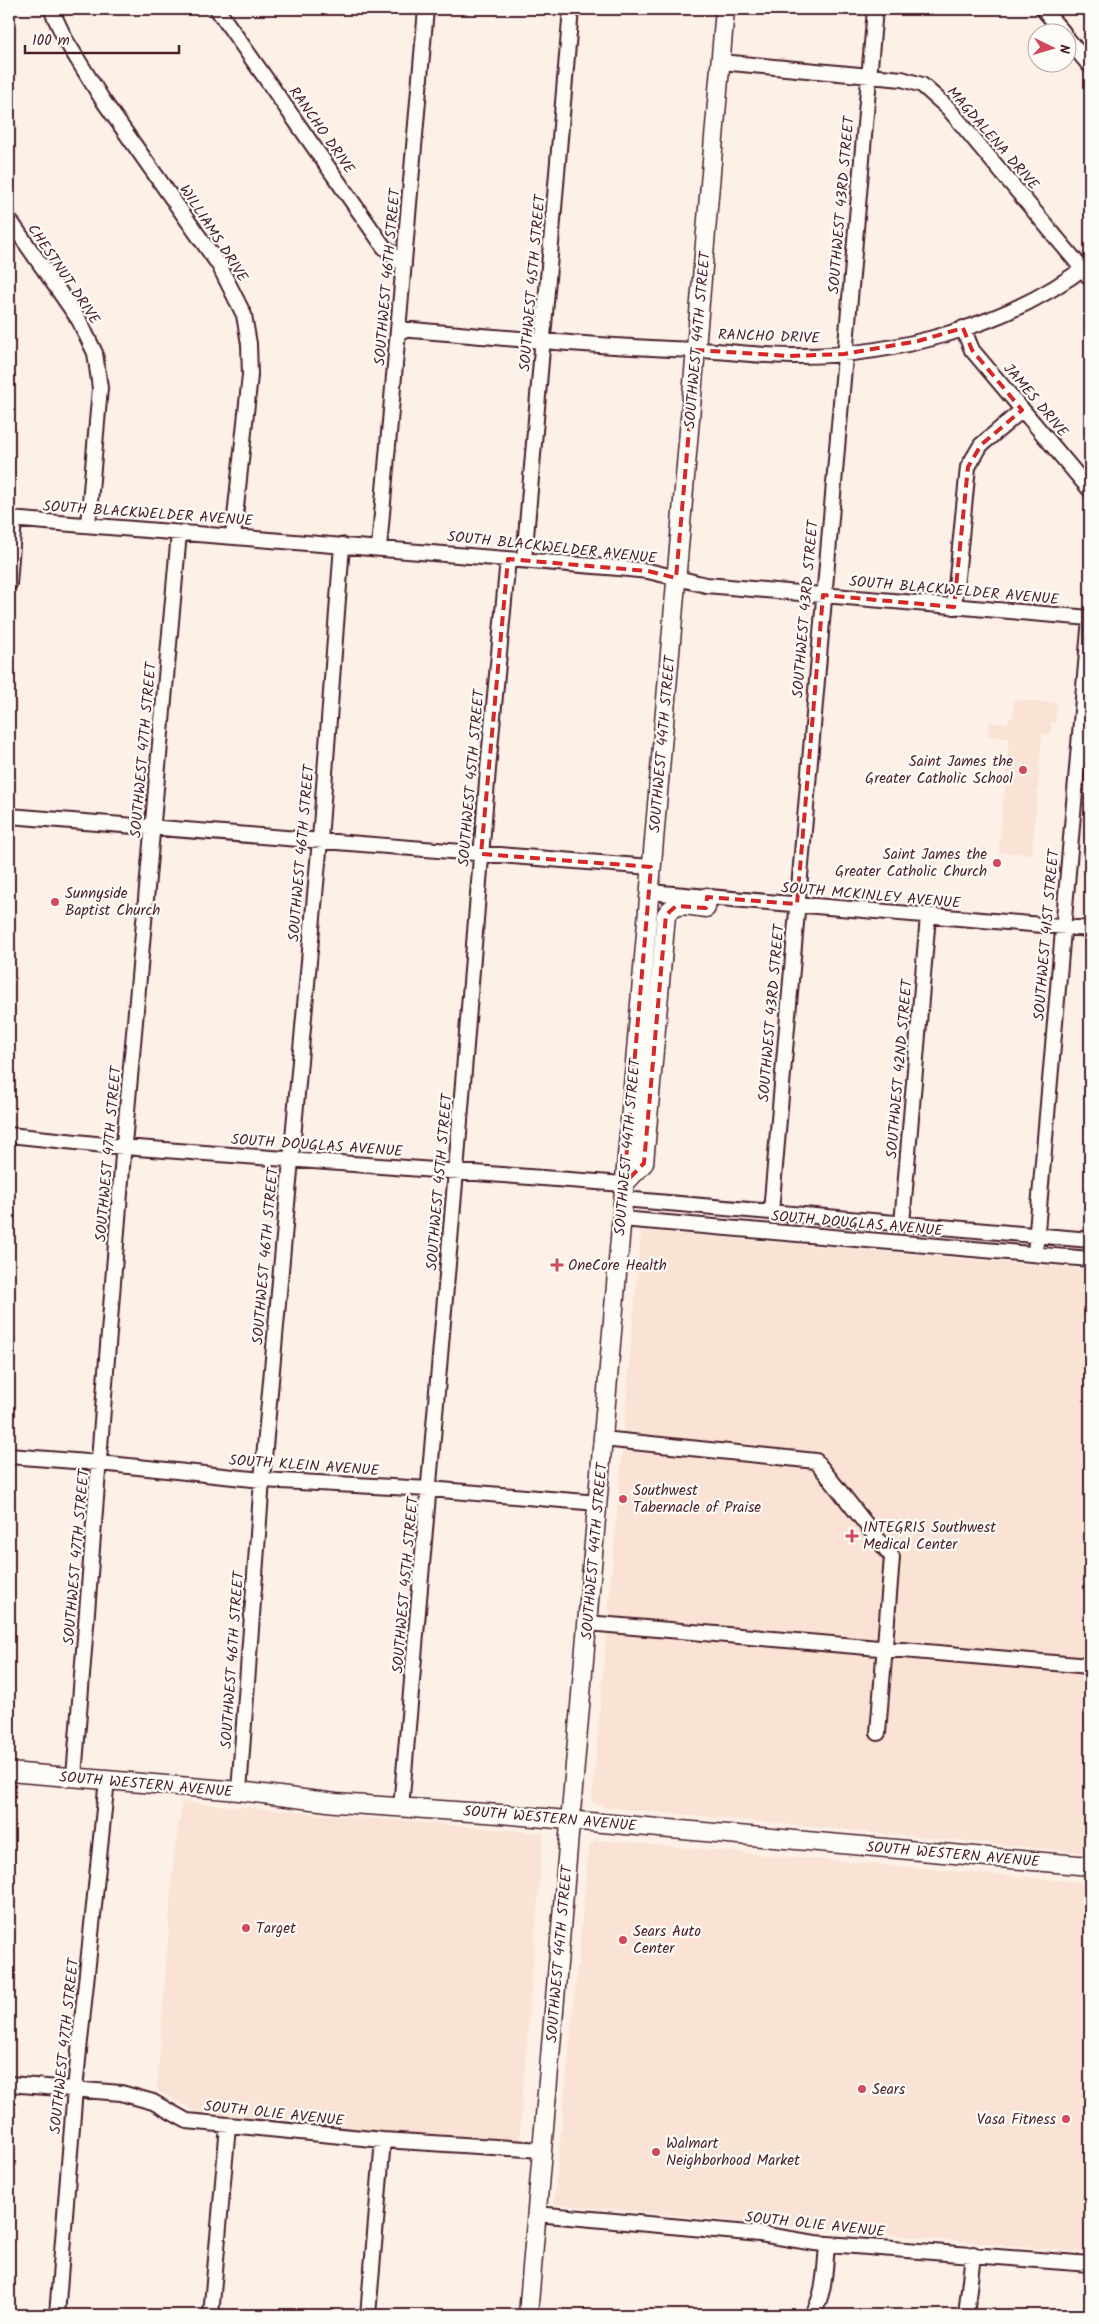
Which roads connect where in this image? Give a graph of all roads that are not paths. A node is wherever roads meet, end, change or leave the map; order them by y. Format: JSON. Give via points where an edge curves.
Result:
{"nodes":[{"id":1,"x":51,"y":9,"type":"edge"},
{"id":2,"x":217,"y":9,"type":"edge"},
{"id":3,"x":426,"y":9,"type":"edge"},
{"id":4,"x":572,"y":9,"type":"edge"},
{"id":5,"x":725,"y":9,"type":"edge"},
{"id":6,"x":875,"y":9,"type":"edge"},
{"id":7,"x":1043,"y":9,"type":"edge"},
{"id":8,"x":1054,"y":22,"type":"edge"},
{"id":9,"x":1076,"y":49,"type":"edge"},
{"id":10,"x":720,"y":62,"type":"junction"},
{"id":11,"x":1090,"y":66,"type":"edge"},
{"id":12,"x":869,"y":76,"type":"junction"},
{"id":13,"x":9,"y":219,"type":"edge"},
{"id":14,"x":404,"y":265,"type":"junction"},
{"id":15,"x":1088,"y":270,"type":"edge"},
{"id":16,"x":963,"y":328,"type":"junction"},
{"id":17,"x":399,"y":329,"type":"junction"},
{"id":18,"x":544,"y":341,"type":"junction"},
{"id":19,"x":696,"y":350,"type":"junction"},
{"id":20,"x":844,"y":354,"type":"junction"},
{"id":21,"x":1022,"y":410,"type":"junction"},
{"id":22,"x":1090,"y":490,"type":"edge"},
{"id":23,"x":11,"y":519,"type":"edge"},
{"id":24,"x":88,"y":525,"type":"junction"},
{"id":25,"x":179,"y":533,"type":"junction"},
{"id":26,"x":233,"y":536,"type":"junction"},
{"id":27,"x":342,"y":545,"type":"junction"},
{"id":28,"x":380,"y":548,"type":"junction"},
{"id":29,"x":508,"y":558,"type":"junction"},
{"id":30,"x":524,"y":560,"type":"junction"},
{"id":31,"x":676,"y":578,"type":"junction"},
{"id":32,"x":9,"y":584,"type":"edge"},
{"id":33,"x":823,"y":595,"type":"junction"},
{"id":34,"x":954,"y":607,"type":"junction"},
{"id":35,"x":1090,"y":618,"type":"edge"},
{"id":36,"x":9,"y":816,"type":"edge"},
{"id":37,"x":153,"y":827,"type":"junction"},
{"id":38,"x":320,"y":840,"type":"junction"},
{"id":39,"x":480,"y":854,"type":"junction"},
{"id":40,"x":652,"y":867,"type":"junction"},
{"id":41,"x":649,"y":892,"type":"junction"},
{"id":42,"x":707,"y":902,"type":"junction"},
{"id":43,"x":797,"y":904,"type":"junction"},
{"id":44,"x":928,"y":916,"type":"junction"},
{"id":45,"x":1063,"y":927,"type":"junction"},
{"id":46,"x":1090,"y":929,"type":"edge"},
{"id":47,"x":9,"y":1135,"type":"edge"},
{"id":48,"x":124,"y":1147,"type":"junction"},
{"id":49,"x":290,"y":1160,"type":"junction"},
{"id":50,"x":456,"y":1171,"type":"junction"},
{"id":51,"x":624,"y":1192,"type":"junction"},
{"id":52,"x":771,"y":1212,"type":"junction"},
{"id":53,"x":621,"y":1219,"type":"junction"},
{"id":54,"x":902,"y":1224,"type":"junction"},
{"id":55,"x":1037,"y":1235,"type":"junction"},
{"id":56,"x":1090,"y":1240,"type":"edge"},
{"id":57,"x":1035,"y":1254,"type":"junction"},
{"id":58,"x":1090,"y":1259,"type":"edge"},
{"id":59,"x":603,"y":1439,"type":"junction"},
{"id":60,"x":9,"y":1456,"type":"edge"},
{"id":61,"x":100,"y":1463,"type":"junction"},
{"id":62,"x":262,"y":1480,"type":"junction"},
{"id":63,"x":429,"y":1489,"type":"junction"},
{"id":64,"x":598,"y":1503,"type":"junction"},
{"id":65,"x":587,"y":1623,"type":"junction"},
{"id":66,"x":886,"y":1648,"type":"junction"},
{"id":67,"x":1090,"y":1666,"type":"edge"},
{"id":68,"x":878,"y":1733,"type":"dead end"},
{"id":69,"x":9,"y":1772,"type":"edge"},
{"id":70,"x":74,"y":1777,"type":"junction"},
{"id":71,"x":107,"y":1780,"type":"junction"},
{"id":72,"x":238,"y":1791,"type":"junction"},
{"id":73,"x":401,"y":1808,"type":"junction"},
{"id":74,"x":570,"y":1820,"type":"junction"},
{"id":75,"x":1090,"y":1866,"type":"edge"},
{"id":76,"x":9,"y":2084,"type":"edge"},
{"id":77,"x":75,"y":2089,"type":"junction"},
{"id":78,"x":228,"y":2126,"type":"junction"},
{"id":79,"x":383,"y":2140,"type":"junction"},
{"id":80,"x":542,"y":2150,"type":"junction"},
{"id":81,"x":536,"y":2214,"type":"junction"},
{"id":82,"x":828,"y":2244,"type":"junction"},
{"id":83,"x":973,"y":2254,"type":"junction"},
{"id":84,"x":1090,"y":2264,"type":"edge"},
{"id":85,"x":57,"y":2315,"type":"edge"},
{"id":86,"x":211,"y":2315,"type":"edge"},
{"id":87,"x":368,"y":2315,"type":"edge"},
{"id":88,"x":528,"y":2315,"type":"edge"},
{"id":89,"x":812,"y":2315,"type":"edge"},
{"id":90,"x":966,"y":2315,"type":"edge"}],
"edges":[{"from":1,"to":26,"type":"street","name":"WILLIAMS DRIVE","via":[[102,99],[219,264],[244,315],[250,375]]},
{"from":2,"to":14,"type":"street","name":"RANCHO DRIVE","via":[[384,247]]},
{"from":3,"to":14,"type":"street","name":"SOUTHWEST 46TH STREET"},
{"from":4,"to":18,"type":"street","name":"SOUTHWEST 45TH STREET"},
{"from":5,"to":10,"type":"main road","name":"SOUTHWEST 44TH STREET"},
{"from":6,"to":12,"type":"street","name":"SOUTHWEST 43RD STREET"},
{"from":7,"to":8,"type":"street"},
{"from":9,"to":11,"type":"street"},
{"from":10,"to":12,"type":"street","name":"MAGDALENA DRIVE"},
{"from":10,"to":19,"type":"main road","name":"SOUTHWEST 44TH STREET"},
{"from":12,"to":15,"type":"street","name":"MAGDALENA DRIVE","via":[[912,81],[932,92]]},
{"from":12,"to":20,"type":"street","name":"SOUTHWEST 43RD STREET"},
{"from":13,"to":24,"type":"street","name":"CHESTNUT DRIVE","via":[[79,320],[95,353],[100,388]]},
{"from":14,"to":17,"type":"street","name":"SOUTHWEST 46TH STREET"},
{"from":15,"to":16,"type":"street","name":"RANCHO DRIVE","via":[[1033,300]]},
{"from":16,"to":20,"type":"street","name":"RANCHO DRIVE","via":[[918,341]]},
{"from":16,"to":21,"type":"street","name":"JAMES DRIVE","via":[[972,350]]},
{"from":17,"to":18,"type":"street","name":"RANCHO DRIVE"},
{"from":17,"to":28,"type":"street","name":"SOUTHWEST 46TH STREET"},
{"from":18,"to":19,"type":"street","name":"RANCHO DRIVE"},
{"from":18,"to":30,"type":"street","name":"SOUTHWEST 45TH STREET"},
{"from":19,"to":20,"type":"street","name":"RANCHO DRIVE","via":[[790,356]]},
{"from":19,"to":31,"type":"main road","name":"SOUTHWEST 44TH STREET"},
{"from":20,"to":33,"type":"street","name":"SOUTHWEST 43RD STREET"},
{"from":21,"to":22,"type":"street","name":"JAMES DRIVE"},
{"from":21,"to":34,"type":"street","via":[[981,445],[968,467]]},
{"from":23,"to":24,"type":"street","name":"SOUTH BLACKWELDER AVENUE"},
{"from":23,"to":32,"type":"street"},
{"from":24,"to":25,"type":"street","name":"SOUTH BLACKWELDER AVENUE"},
{"from":25,"to":26,"type":"street","name":"SOUTH BLACKWELDER AVENUE"},
{"from":25,"to":37,"type":"street","name":"SOUTHWEST 47TH STREET"},
{"from":26,"to":27,"type":"street","name":"SOUTH BLACKWELDER AVENUE"},
{"from":27,"to":28,"type":"street","name":"SOUTH BLACKWELDER AVENUE"},
{"from":27,"to":38,"type":"street","name":"SOUTHWEST 46TH STREET"},
{"from":28,"to":29,"type":"street","name":"SOUTH BLACKWELDER AVENUE"},
{"from":29,"to":30,"type":"street","name":"SOUTH BLACKWELDER AVENUE"},
{"from":29,"to":39,"type":"street","name":"SOUTHWEST 45TH STREET"},
{"from":30,"to":31,"type":"street","name":"SOUTH BLACKWELDER AVENUE","via":[[648,571]]},
{"from":31,"to":33,"type":"street","name":"SOUTH BLACKWELDER AVENUE","via":[[706,585]]},
{"from":31,"to":40,"type":"main road","name":"SOUTHWEST 44TH STREET"},
{"from":33,"to":34,"type":"street","name":"SOUTH BLACKWELDER AVENUE"},
{"from":33,"to":43,"type":"street","name":"SOUTHWEST 43RD STREET"},
{"from":34,"to":35,"type":"street","name":"SOUTH BLACKWELDER AVENUE"},
{"from":35,"to":45,"type":"street","name":"SOUTHWEST 41ST STREET"},
{"from":36,"to":37,"type":"street"},
{"from":37,"to":38,"type":"street"},
{"from":37,"to":48,"type":"street","name":"SOUTHWEST 47TH STREET"},
{"from":38,"to":39,"type":"street"},
{"from":38,"to":49,"type":"street","name":"SOUTHWEST 46TH STREET"},
{"from":39,"to":40,"type":"street"},
{"from":39,"to":50,"type":"street","name":"SOUTHWEST 45TH STREET"},
{"from":40,"to":41,"type":"main road","name":"SOUTHWEST 44TH STREET"},
{"from":41,"to":42,"type":"street","name":"SOUTH MCKINLEY AVENUE"},
{"from":41,"to":51,"type":"main road","name":"SOUTHWEST 44TH STREET"},
{"from":42,"to":43,"type":"street","name":"SOUTH MCKINLEY AVENUE"},
{"from":42,"to":51,"type":"main road","via":[[676,906],[666,915],[644,1163]]},
{"from":43,"to":44,"type":"street","name":"SOUTH MCKINLEY AVENUE"},
{"from":43,"to":52,"type":"street","name":"SOUTHWEST 43RD STREET"},
{"from":44,"to":45,"type":"street","name":"SOUTH MCKINLEY AVENUE"},
{"from":44,"to":54,"type":"street","name":"SOUTHWEST 42ND STREET"},
{"from":45,"to":46,"type":"street","name":"SOUTH MCKINLEY AVENUE"},
{"from":45,"to":55,"type":"street","name":"SOUTHWEST 41ST STREET"},
{"from":47,"to":48,"type":"street","name":"SOUTH DOUGLAS AVENUE"},
{"from":48,"to":49,"type":"street","name":"SOUTH DOUGLAS AVENUE"},
{"from":48,"to":61,"type":"street","name":"SOUTHWEST 47TH STREET"},
{"from":49,"to":50,"type":"street","name":"SOUTH DOUGLAS AVENUE"},
{"from":49,"to":62,"type":"street","name":"SOUTHWEST 46TH STREET"},
{"from":50,"to":51,"type":"street","name":"SOUTH DOUGLAS AVENUE"},
{"from":50,"to":63,"type":"street","name":"SOUTHWEST 45TH STREET"},
{"from":51,"to":52,"type":"street","name":"SOUTH DOUGLAS AVENUE"},
{"from":51,"to":53,"type":"main road","name":"SOUTHWEST 44TH STREET"},
{"from":52,"to":54,"type":"street","name":"SOUTH DOUGLAS AVENUE"},
{"from":53,"to":57,"type":"street","name":"SOUTH DOUGLAS AVENUE"},
{"from":53,"to":59,"type":"main road","name":"SOUTHWEST 44TH STREET"},
{"from":54,"to":55,"type":"street","name":"SOUTH DOUGLAS AVENUE"},
{"from":55,"to":56,"type":"street","name":"SOUTH DOUGLAS AVENUE"},
{"from":55,"to":57,"type":"street","name":"SOUTHWEST 41ST STREET"},
{"from":57,"to":58,"type":"street","name":"SOUTH DOUGLAS AVENUE"},
{"from":59,"to":64,"type":"main road","name":"SOUTHWEST 44TH STREET"},
{"from":59,"to":66,"type":"street","via":[[816,1461],[892,1557]]},
{"from":60,"to":61,"type":"street","name":"SOUTH KLEIN AVENUE"},
{"from":61,"to":62,"type":"street","name":"SOUTH KLEIN AVENUE"},
{"from":61,"to":70,"type":"street","name":"SOUTHWEST 47TH STREET"},
{"from":62,"to":63,"type":"street","name":"SOUTH KLEIN AVENUE"},
{"from":62,"to":72,"type":"street","name":"SOUTHWEST 46TH STREET"},
{"from":63,"to":64,"type":"street","name":"SOUTH KLEIN AVENUE"},
{"from":63,"to":73,"type":"street","name":"SOUTHWEST 45TH STREET"},
{"from":64,"to":65,"type":"main road","name":"SOUTHWEST 44TH STREET"},
{"from":65,"to":66,"type":"street"},
{"from":65,"to":74,"type":"main road","name":"SOUTHWEST 44TH STREET"},
{"from":66,"to":67,"type":"street"},
{"from":66,"to":68,"type":"street"},
{"from":69,"to":70,"type":"main road","name":"SOUTH WESTERN AVENUE"},
{"from":70,"to":71,"type":"main road","name":"SOUTH WESTERN AVENUE"},
{"from":71,"to":72,"type":"main road","name":"SOUTH WESTERN AVENUE"},
{"from":71,"to":77,"type":"street","name":"SOUTHWEST 47TH STREET"},
{"from":72,"to":73,"type":"main road","name":"SOUTH WESTERN AVENUE"},
{"from":73,"to":74,"type":"main road","name":"SOUTH WESTERN AVENUE"},
{"from":74,"to":75,"type":"main road","name":"SOUTH WESTERN AVENUE"},
{"from":74,"to":80,"type":"main road","name":"SOUTHWEST 44TH STREET"},
{"from":76,"to":77,"type":"street","name":"SOUTH OLIE AVENUE"},
{"from":77,"to":78,"type":"street","name":"SOUTH OLIE AVENUE","via":[[139,2097],[187,2121]]},
{"from":77,"to":85,"type":"street","name":"SOUTHWEST 47TH STREET"},
{"from":78,"to":79,"type":"street","name":"SOUTH OLIE AVENUE"},
{"from":78,"to":86,"type":"street"},
{"from":79,"to":80,"type":"street","name":"SOUTH OLIE AVENUE"},
{"from":79,"to":87,"type":"street"},
{"from":80,"to":81,"type":"main road","name":"SOUTHWEST 44TH STREET"},
{"from":81,"to":82,"type":"street","name":"SOUTH OLIE AVENUE","via":[[760,2234]]},
{"from":81,"to":88,"type":"main road","name":"SOUTHWEST 44TH STREET"},
{"from":82,"to":83,"type":"street","name":"SOUTH OLIE AVENUE"},
{"from":82,"to":89,"type":"street","via":[[819,2305]]},
{"from":83,"to":84,"type":"street","name":"SOUTH OLIE AVENUE"},
{"from":83,"to":90,"type":"street"}]}
